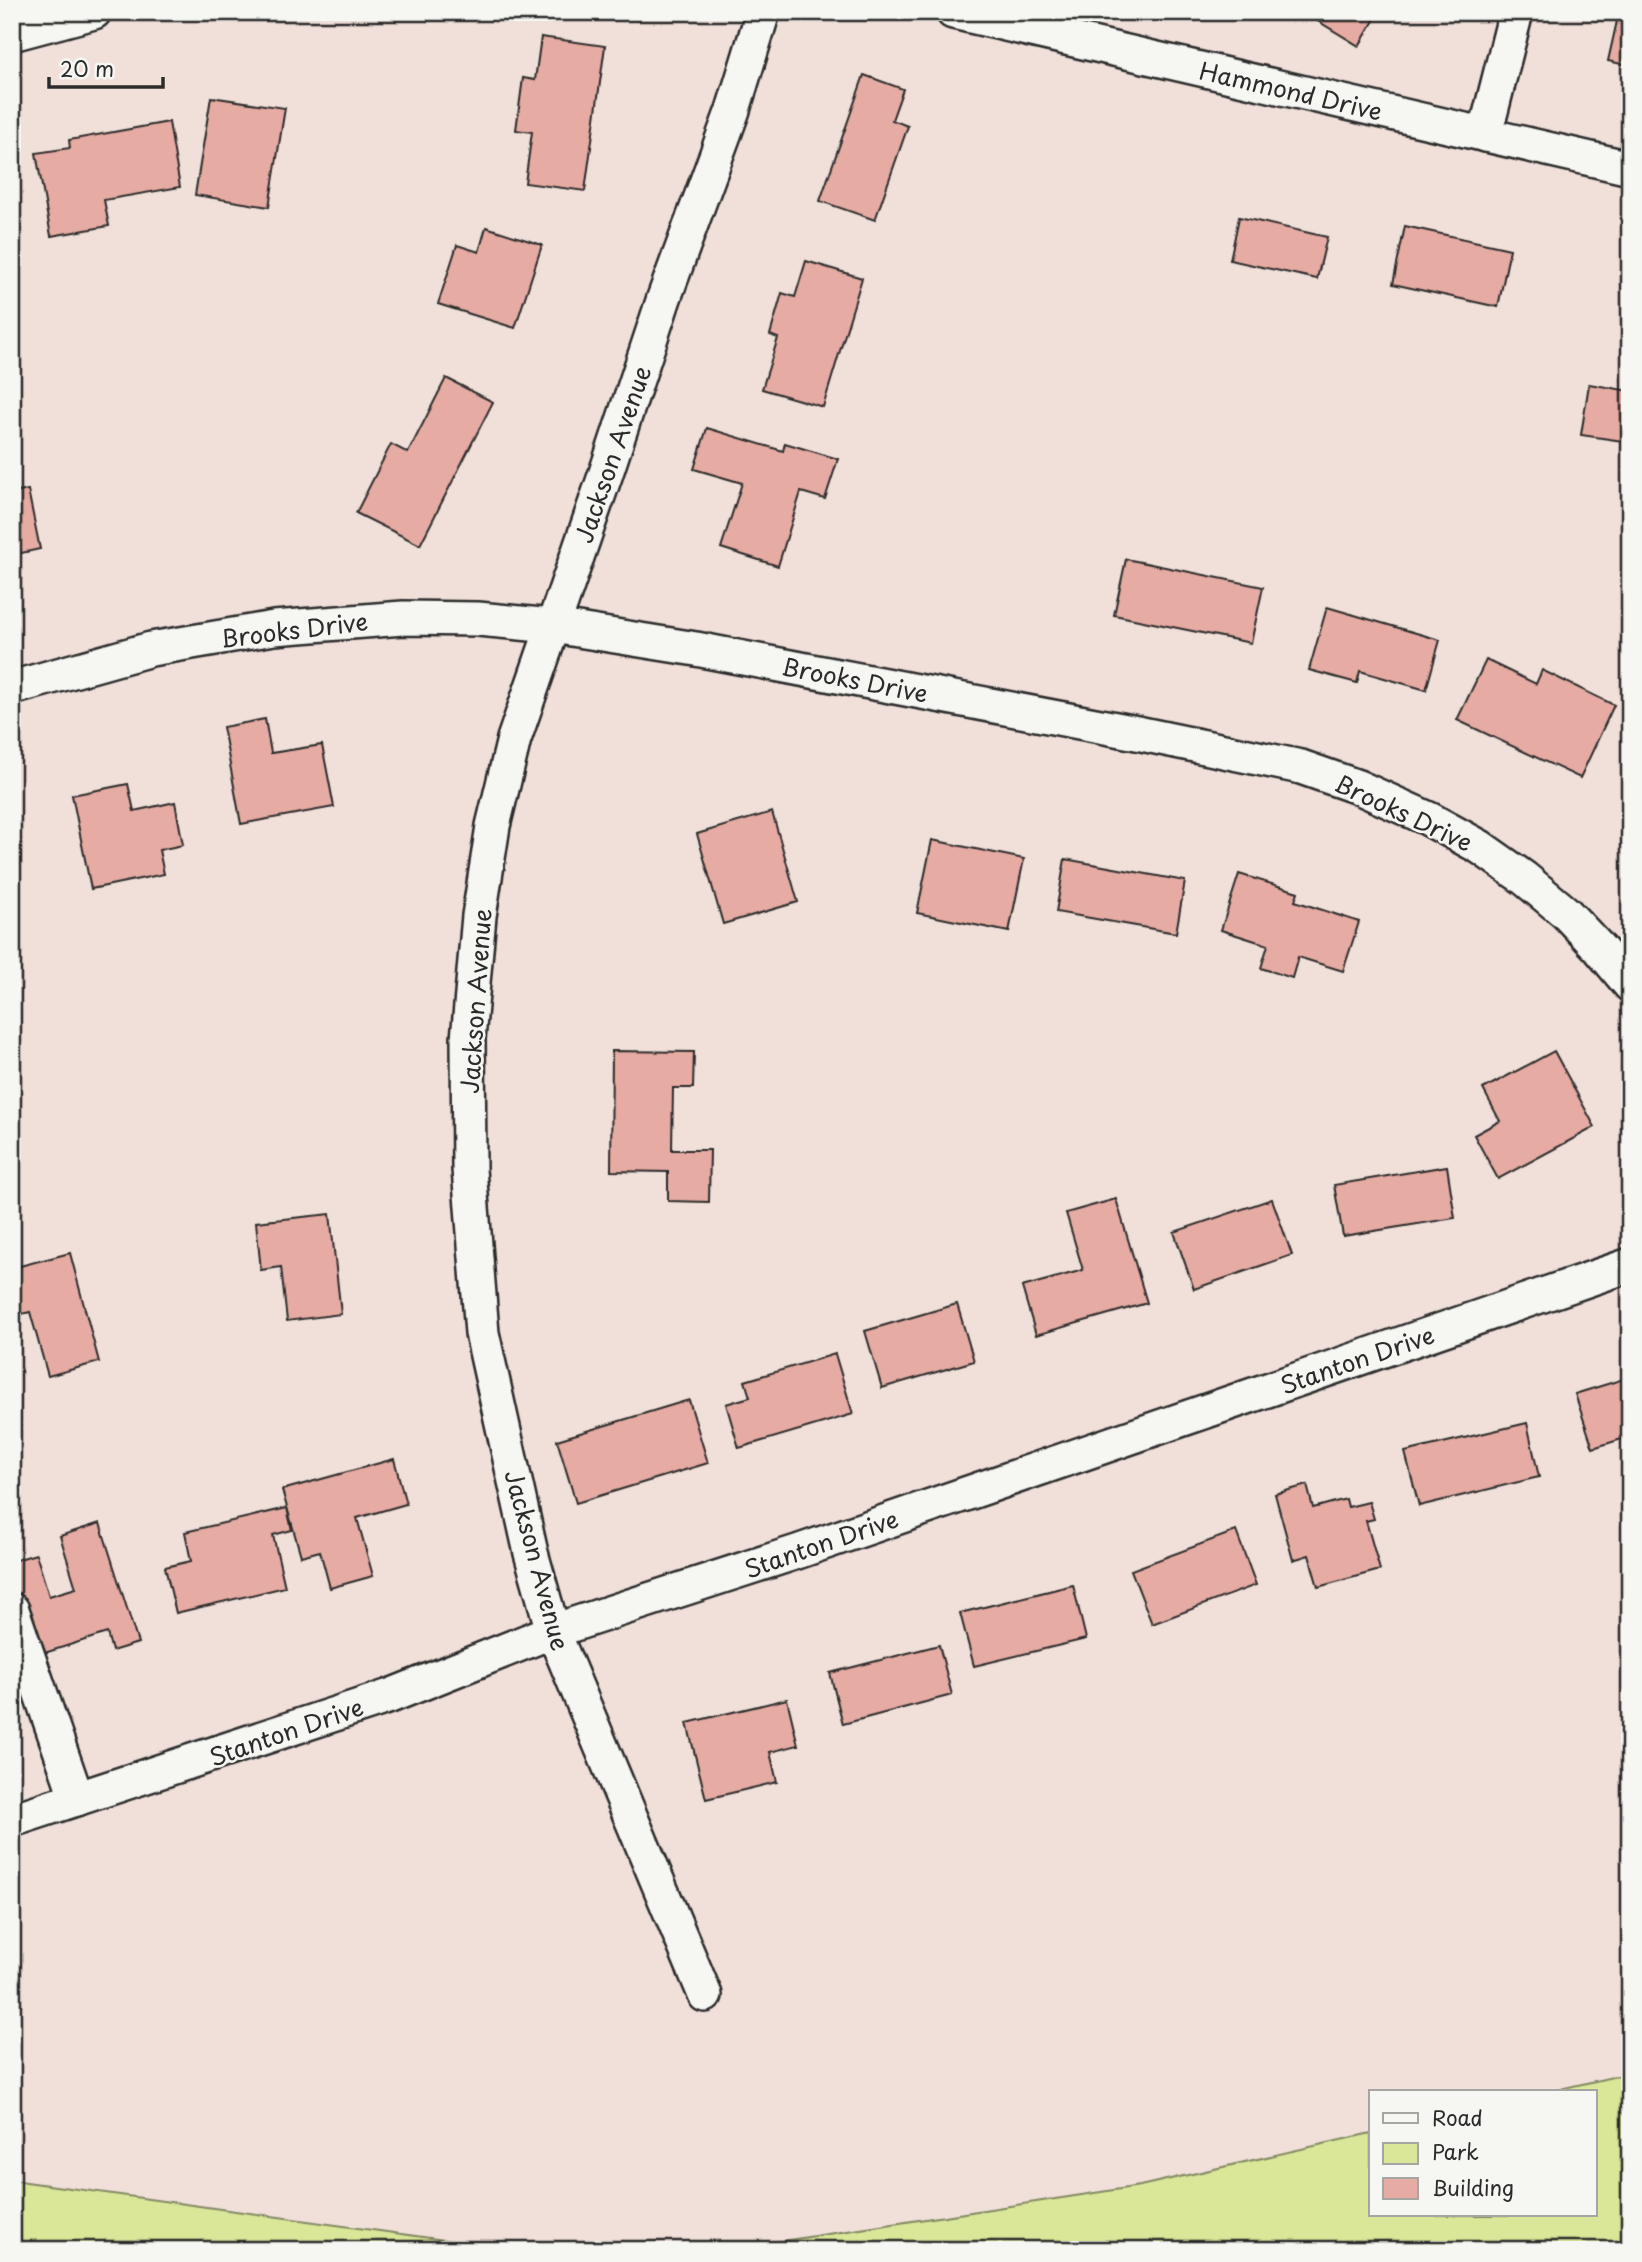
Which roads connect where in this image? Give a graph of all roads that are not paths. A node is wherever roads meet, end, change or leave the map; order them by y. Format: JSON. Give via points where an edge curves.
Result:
{"nodes":[{"id":1,"x":94,"y":12,"type":"edge"},
{"id":2,"x":763,"y":12,"type":"edge"},
{"id":3,"x":953,"y":12,"type":"edge"},
{"id":4,"x":1516,"y":12,"type":"edge"},
{"id":5,"x":12,"y":34,"type":"edge"},
{"id":6,"x":1485,"y":135,"type":"junction"},
{"id":7,"x":1630,"y":168,"type":"edge"},
{"id":8,"x":553,"y":626,"type":"junction"},
{"id":9,"x":12,"y":688,"type":"edge"},
{"id":10,"x":1630,"y":985,"type":"edge"},
{"id":11,"x":1630,"y":1265,"type":"edge"},
{"id":12,"x":12,"y":1610,"type":"edge"},
{"id":13,"x":553,"y":1631,"type":"junction"},
{"id":14,"x":77,"y":1799,"type":"junction"},
{"id":15,"x":12,"y":1820,"type":"edge"},
{"id":16,"x":705,"y":1995,"type":"dead end"}],
"edges":[{"from":1,"to":5,"type":"street"},
{"from":2,"to":8,"type":"street","name":"Jackson Avenue"},
{"from":3,"to":6,"type":"street","name":"Hammond Drive"},
{"from":4,"to":6,"type":"street"},
{"from":6,"to":7,"type":"street","name":"Hammond Drive"},
{"from":8,"to":9,"type":"street","name":"Brooks Drive","via":[[403,618],[274,628],[151,649]]},
{"from":8,"to":10,"type":"street","name":"Brooks Drive","via":[[696,649],[1301,767],[1381,797],[1480,847],[1566,913]]},
{"from":8,"to":13,"type":"street","name":"Jackson Avenue","via":[[514,739],[494,826],[479,916],[468,1039],[469,1169],[482,1333]]},
{"from":11,"to":13,"type":"street","name":"Stanton Drive","via":[[797,1552]]},
{"from":12,"to":14,"type":"street"},
{"from":13,"to":14,"type":"street","name":"Stanton Drive","via":[[390,1696]]},
{"from":13,"to":16,"type":"street","name":"Jackson Avenue"},
{"from":14,"to":15,"type":"street","name":"Stanton Drive"}]}
